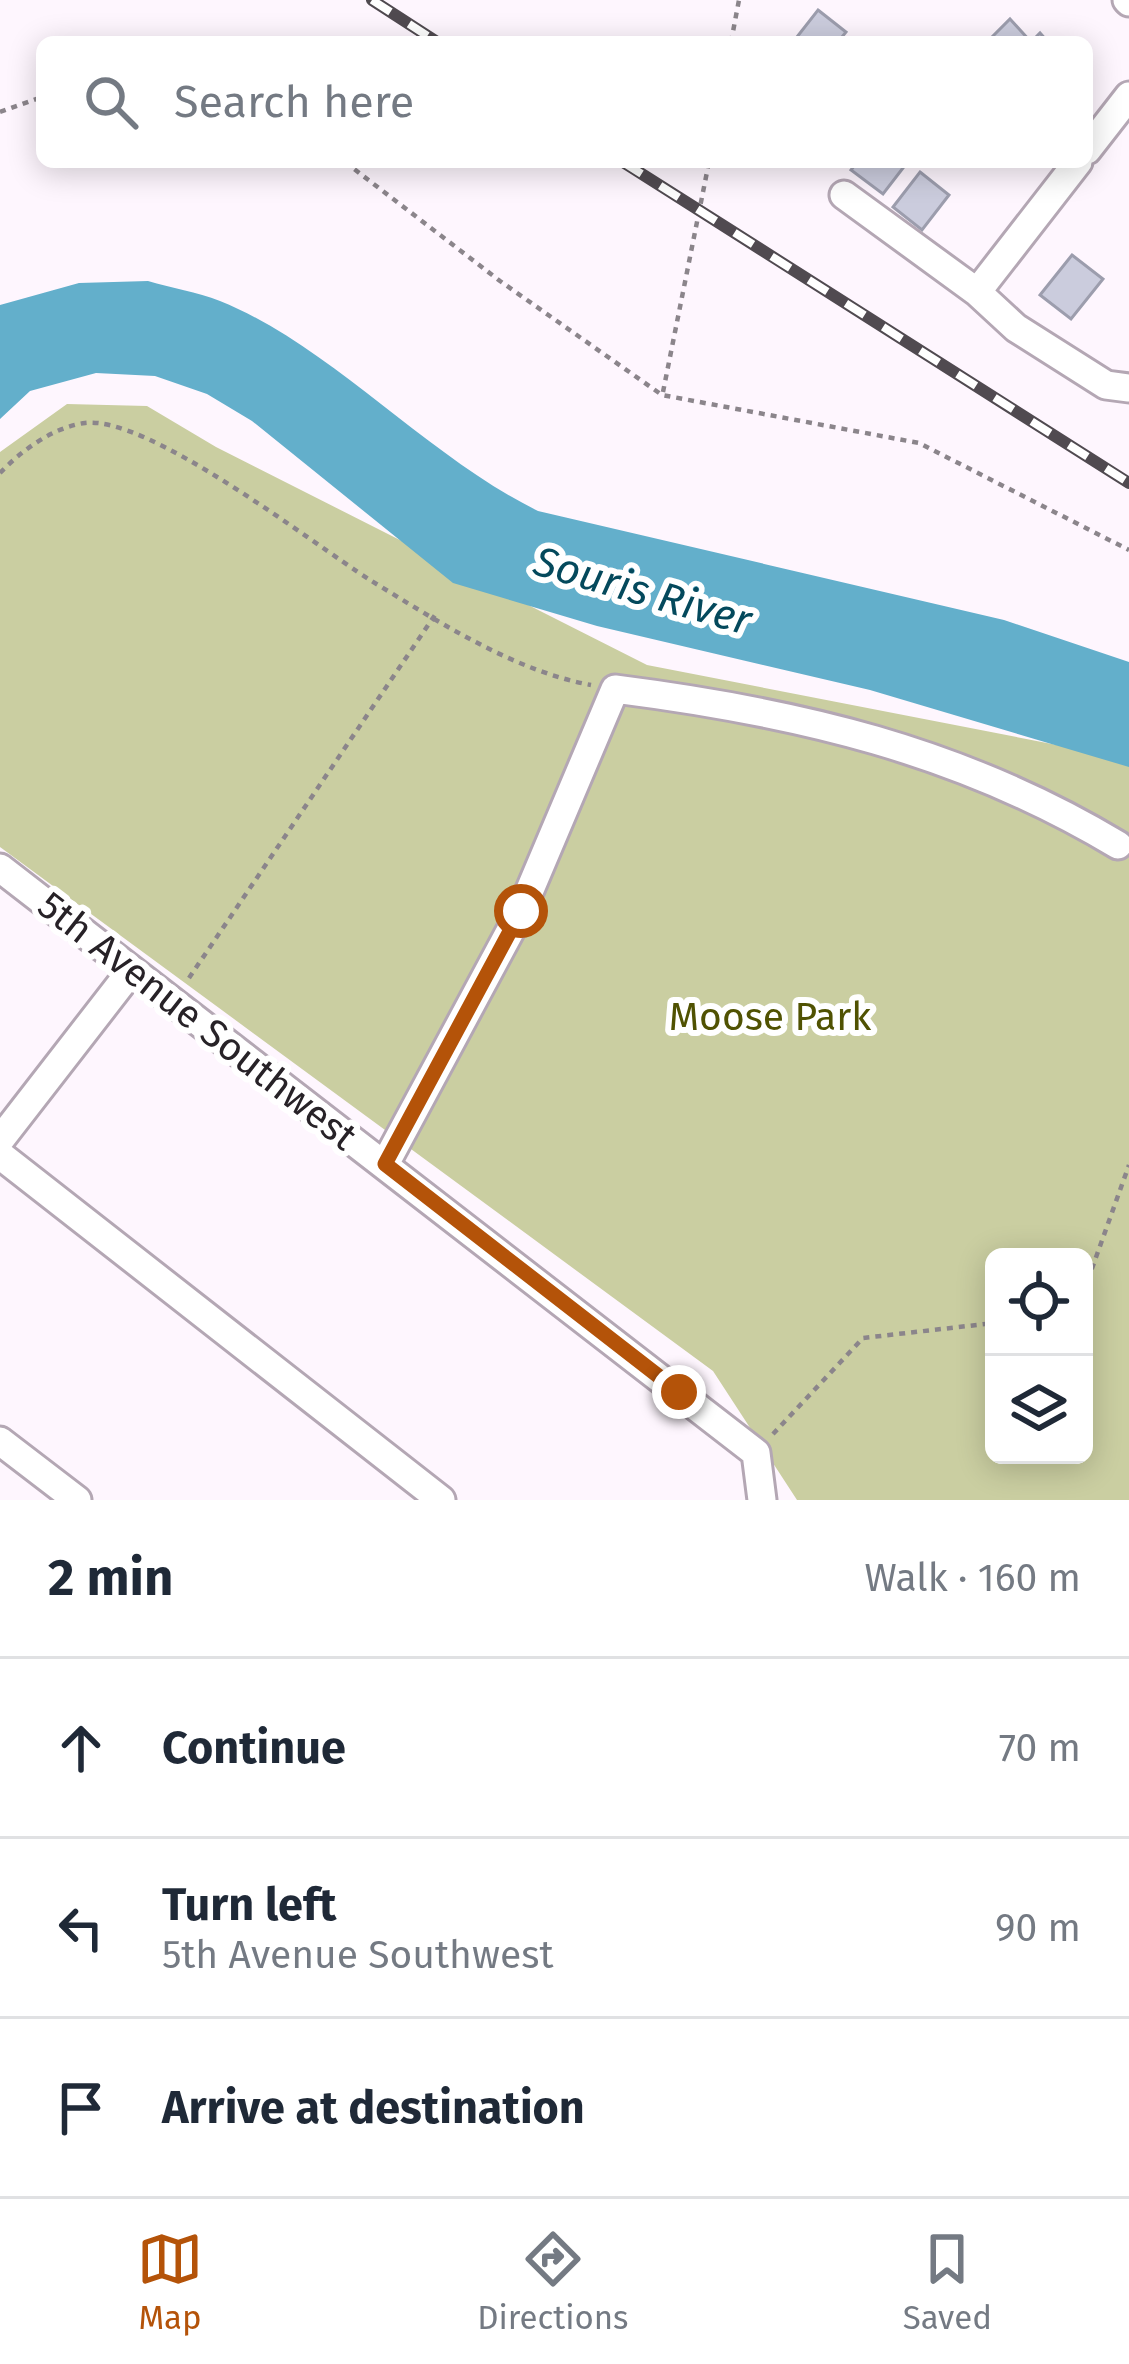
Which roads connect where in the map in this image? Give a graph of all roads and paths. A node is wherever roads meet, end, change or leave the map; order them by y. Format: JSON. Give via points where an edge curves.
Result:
{"nodes":[{"id":1,"x":739,"y":0,"type":"edge"},
{"id":2,"x":732,"y":36,"type":"edge"},
{"id":3,"x":1129,"y":96,"type":"edge"},
{"id":4,"x":36,"y":99,"type":"edge"},
{"id":5,"x":0,"y":112,"type":"edge"},
{"id":6,"x":1093,"y":142,"type":"edge"},
{"id":7,"x":353,"y":168,"type":"edge"},
{"id":8,"x":708,"y":168,"type":"edge"},
{"id":9,"x":1073,"y":168,"type":"edge"},
{"id":10,"x":844,"y":195,"type":"dead end"},
{"id":11,"x":977,"y":292,"type":"junction"},
{"id":12,"x":1129,"y":388,"type":"edge"},
{"id":13,"x":662,"y":394,"type":"junction"},
{"id":14,"x":0,"y":473,"type":"edge"},
{"id":15,"x":1129,"y":550,"type":"edge"},
{"id":16,"x":435,"y":615,"type":"junction"},
{"id":17,"x":615,"y":689,"type":"junction"},
{"id":18,"x":1118,"y":844,"type":"dead end"},
{"id":19,"x":0,"y":868,"type":"edge"},
{"id":20,"x":131,"y":970,"type":"junction"},
{"id":21,"x":171,"y":1001,"type":"junction"},
{"id":22,"x":0,"y":1140,"type":"edge"},
{"id":23,"x":0,"y":1154,"type":"edge"},
{"id":24,"x":385,"y":1164,"type":"junction"},
{"id":25,"x":1129,"y":1166,"type":"edge"},
{"id":26,"x":1093,"y":1266,"type":"edge"},
{"id":27,"x":985,"y":1324,"type":"edge"},
{"id":28,"x":0,"y":1441,"type":"edge"},
{"id":29,"x":756,"y":1453,"type":"junction"},
{"id":30,"x":77,"y":1500,"type":"edge"},
{"id":31,"x":441,"y":1500,"type":"edge"},
{"id":32,"x":762,"y":1500,"type":"edge"}],
"edges":[{"from":1,"to":2,"type":"path"},
{"from":3,"to":6,"type":"street"},
{"from":4,"to":5,"type":"path"},
{"from":7,"to":13,"type":"path"},
{"from":8,"to":13,"type":"path"},
{"from":9,"to":11,"type":"street"},
{"from":10,"to":11,"type":"street"},
{"from":11,"to":12,"type":"street","via":[[1064,360],[1106,385]]},
{"from":13,"to":15,"type":"path","via":[[919,443]]},
{"from":14,"to":16,"type":"path","via":[[24,448],[85,423],[126,429]]},
{"from":16,"to":17,"type":"path","via":[[546,676]]},
{"from":16,"to":21,"type":"path"},
{"from":17,"to":18,"type":"street","via":[[717,702],[947,759],[1042,799]]},
{"from":17,"to":24,"type":"street","via":[[521,911]]},
{"from":19,"to":20,"type":"street","name":"5th Avenue Southwest"},
{"from":20,"to":21,"type":"street","name":"5th Avenue Southwest"},
{"from":20,"to":22,"type":"street"},
{"from":21,"to":24,"type":"street","name":"5th Avenue Southwest"},
{"from":23,"to":31,"type":"street"},
{"from":24,"to":29,"type":"street","name":"5th Avenue Southwest"},
{"from":25,"to":26,"type":"path"},
{"from":27,"to":29,"type":"path","via":[[863,1338]]},
{"from":28,"to":30,"type":"street"},
{"from":29,"to":32,"type":"street"}]}
